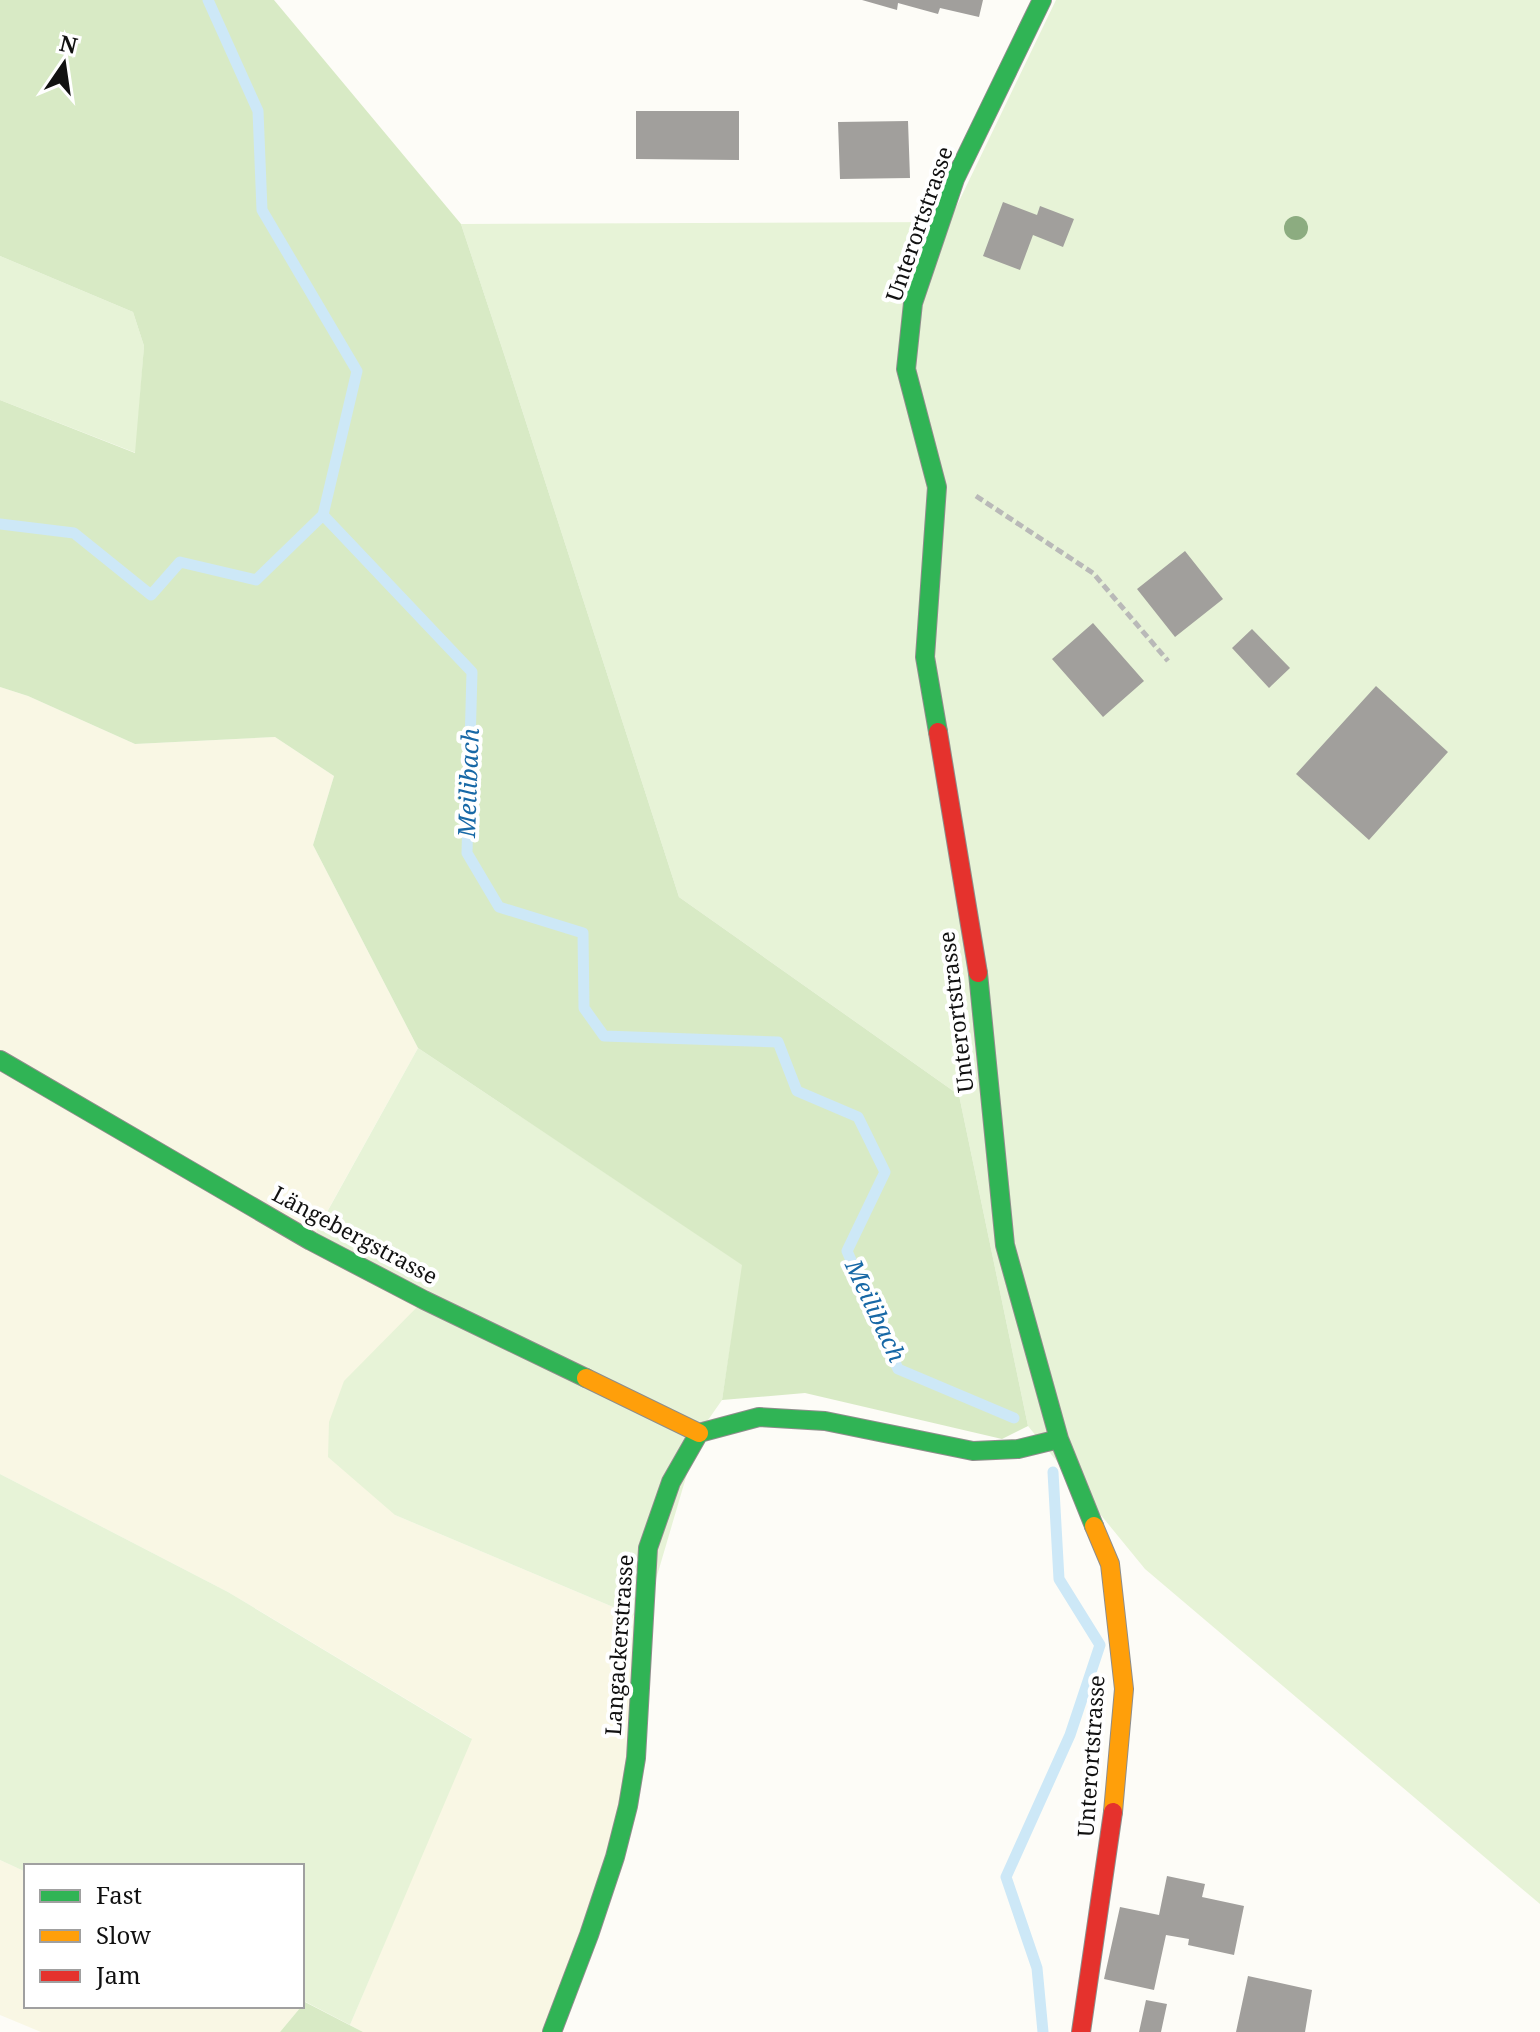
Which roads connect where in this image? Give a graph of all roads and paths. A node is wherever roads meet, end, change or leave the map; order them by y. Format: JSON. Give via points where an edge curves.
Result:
{"nodes":[{"id":1,"x":1042,"y":0,"type":"edge"},
{"id":2,"x":937,"y":487,"type":"junction"},
{"id":3,"x":1168,"y":661,"type":"dead end"},
{"id":4,"x":0,"y":1060,"type":"edge"},
{"id":5,"x":699,"y":1433,"type":"junction"},
{"id":6,"x":1059,"y":1439,"type":"junction"},
{"id":7,"x":552,"y":2032,"type":"edge"},
{"id":8,"x":1081,"y":2032,"type":"edge"}],
"edges":[{"from":1,"to":2,"type":"street","name":"Unterortstrasse","via":[[955,179],[913,303],[906,369]]},
{"from":2,"to":3,"type":"path","via":[[980,497],[1093,573]]},
{"from":2,"to":6,"type":"street","name":"Unterortstrasse","via":[[925,657],[978,972],[1005,1245]]},
{"from":4,"to":5,"type":"street","name":"Längebergstrasse","via":[[311,1241]]},
{"from":5,"to":6,"type":"street","via":[[759,1417],[825,1421],[973,1451],[1018,1449]]},
{"from":5,"to":7,"type":"street","name":"Langackerstrasse","via":[[671,1482],[648,1548],[636,1758],[628,1806],[598,1909]]},
{"from":6,"to":8,"type":"street","name":"Unterortstrasse","via":[[1110,1564],[1124,1689],[1112,1827]]}]}
